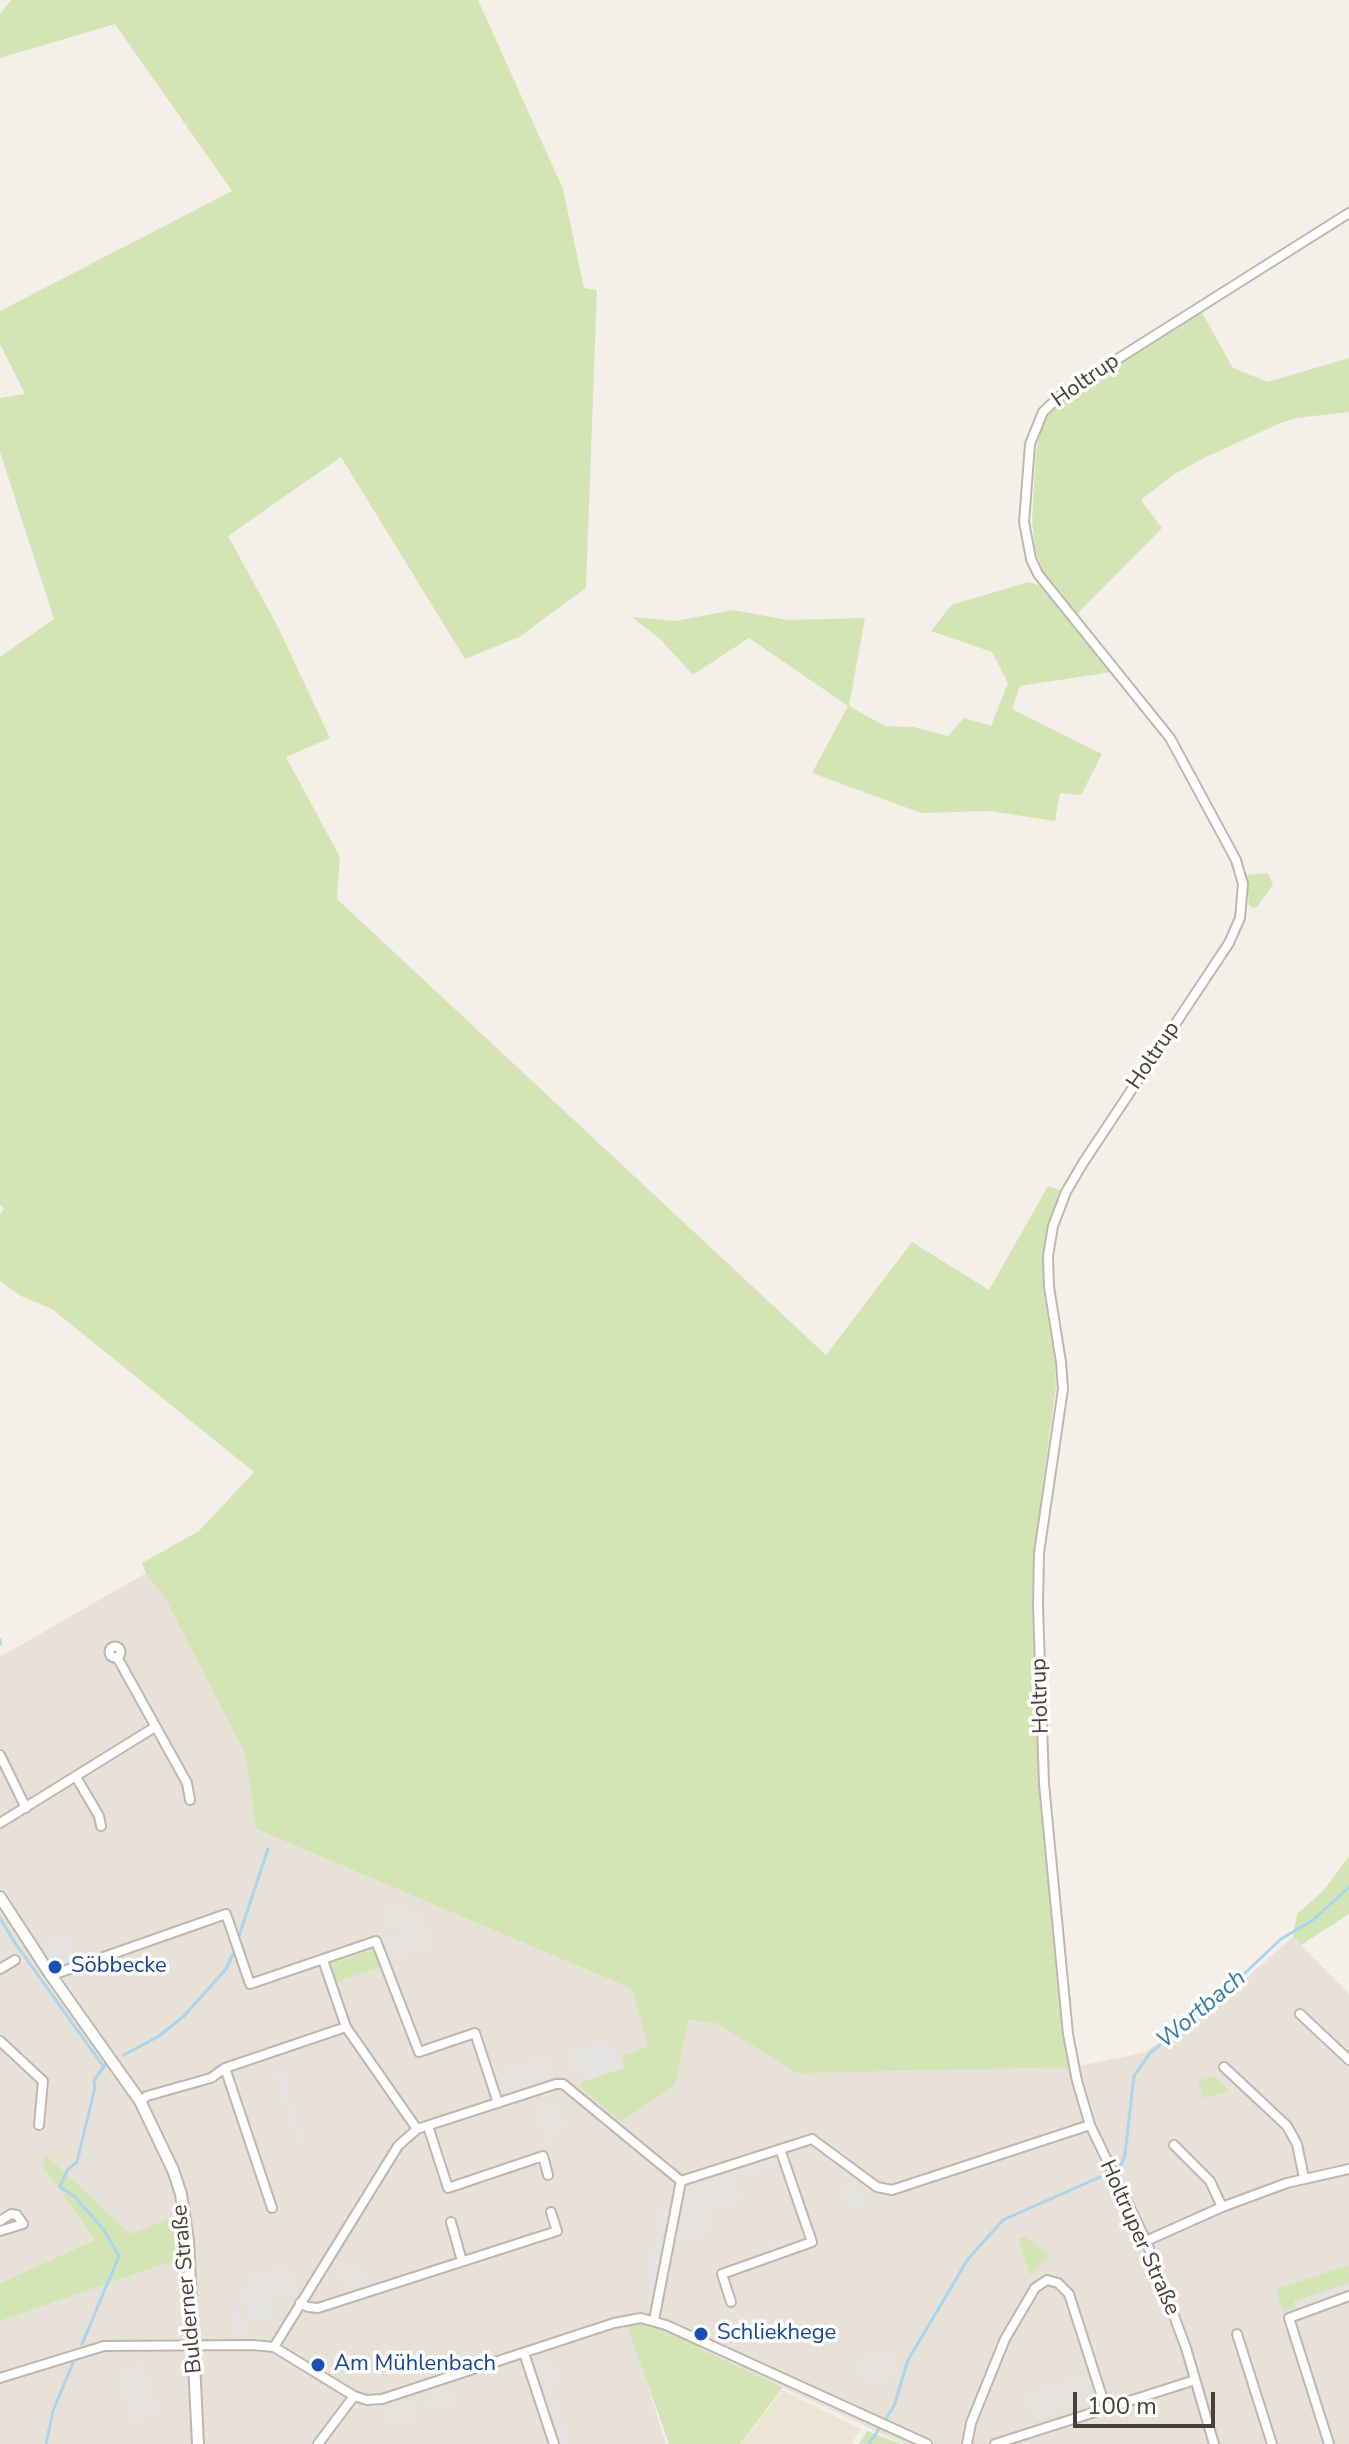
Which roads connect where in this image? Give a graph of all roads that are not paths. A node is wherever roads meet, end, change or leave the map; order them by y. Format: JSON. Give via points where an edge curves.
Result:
{"nodes":[{"id":1,"x":1349,"y":213,"type":"edge"},
{"id":2,"x":117,"y":1657,"type":"dead end"},
{"id":3,"x":155,"y":1727,"type":"junction"},
{"id":4,"x":0,"y":1755,"type":"edge"},
{"id":5,"x":76,"y":1777,"type":"junction"},
{"id":6,"x":190,"y":1800,"type":"dead end"},
{"id":7,"x":26,"y":1808,"type":"junction"},
{"id":8,"x":0,"y":1823,"type":"edge"},
{"id":9,"x":101,"y":1826,"type":"dead end"},
{"id":10,"x":0,"y":1897,"type":"edge"},
{"id":11,"x":15,"y":1960,"type":"dead end"},
{"id":12,"x":323,"y":1960,"type":"junction"},
{"id":13,"x":0,"y":1969,"type":"edge"},
{"id":14,"x":52,"y":1977,"type":"junction"},
{"id":15,"x":1300,"y":2014,"type":"dead end"},
{"id":16,"x":346,"y":2027,"type":"junction"},
{"id":17,"x":0,"y":2041,"type":"edge"},
{"id":18,"x":1349,"y":2060,"type":"edge"},
{"id":19,"x":1224,"y":2067,"type":"dead end"},
{"id":20,"x":225,"y":2068,"type":"junction"},
{"id":21,"x":140,"y":2101,"type":"junction"},
{"id":22,"x":498,"y":2103,"type":"junction"},
{"id":23,"x":39,"y":2125,"type":"dead end"},
{"id":24,"x":1090,"y":2125,"type":"junction"},
{"id":25,"x":428,"y":2126,"type":"junction"},
{"id":26,"x":417,"y":2129,"type":"junction"},
{"id":27,"x":1174,"y":2145,"type":"dead end"},
{"id":28,"x":780,"y":2149,"type":"junction"},
{"id":29,"x":1349,"y":2169,"type":"edge"},
{"id":30,"x":548,"y":2175,"type":"dead end"},
{"id":31,"x":1304,"y":2178,"type":"junction"},
{"id":32,"x":681,"y":2181,"type":"junction"},
{"id":33,"x":1222,"y":2207,"type":"junction"},
{"id":34,"x":272,"y":2208,"type":"dead end"},
{"id":35,"x":551,"y":2212,"type":"dead end"},
{"id":36,"x":0,"y":2221,"type":"edge"},
{"id":37,"x":451,"y":2222,"type":"dead end"},
{"id":38,"x":0,"y":2231,"type":"edge"},
{"id":39,"x":1146,"y":2241,"type":"junction"},
{"id":40,"x":462,"y":2261,"type":"junction"},
{"id":41,"x":1349,"y":2296,"type":"edge"},
{"id":42,"x":731,"y":2302,"type":"dead end"},
{"id":43,"x":300,"y":2303,"type":"junction"},
{"id":44,"x":654,"y":2320,"type":"junction"},
{"id":45,"x":1237,"y":2334,"type":"dead end"},
{"id":46,"x":195,"y":2344,"type":"junction"},
{"id":47,"x":274,"y":2347,"type":"junction"},
{"id":48,"x":524,"y":2353,"type":"junction"},
{"id":49,"x":0,"y":2378,"type":"edge"},
{"id":50,"x":1195,"y":2380,"type":"junction"},
{"id":51,"x":354,"y":2396,"type":"junction"},
{"id":52,"x":1106,"y":2409,"type":"junction"},
{"id":53,"x":198,"y":2444,"type":"edge"},
{"id":54,"x":318,"y":2444,"type":"edge"},
{"id":55,"x":554,"y":2444,"type":"edge"},
{"id":56,"x":927,"y":2444,"type":"edge"},
{"id":57,"x":967,"y":2444,"type":"edge"},
{"id":58,"x":995,"y":2444,"type":"edge"},
{"id":59,"x":1214,"y":2444,"type":"edge"},
{"id":60,"x":1272,"y":2444,"type":"edge"},
{"id":61,"x":1329,"y":2444,"type":"edge"}],
"edges":[{"from":1,"to":24,"type":"street","name":"Holtrup","via":[[1062,394],[1043,412],[1030,444],[1024,522],[1038,574],[1170,738],[1236,860],[1243,884],[1235,931],[1066,1192],[1048,1256],[1063,1389],[1039,1553],[1044,1784],[1068,2034]]},
{"from":2,"to":3,"type":"street"},
{"from":3,"to":5,"type":"street"},
{"from":3,"to":6,"type":"street","via":[[187,1783]]},
{"from":4,"to":7,"type":"street"},
{"from":5,"to":7,"type":"street"},
{"from":5,"to":9,"type":"street"},
{"from":7,"to":8,"type":"street"},
{"from":10,"to":14,"type":"street","name":"Bulderner Straße"},
{"from":11,"to":13,"type":"street"},
{"from":12,"to":14,"type":"street","via":[[250,1984],[226,1914]]},
{"from":12,"to":16,"type":"street"},
{"from":12,"to":22,"type":"street","via":[[376,1941],[419,2052],[475,2033]]},
{"from":14,"to":21,"type":"street","name":"Bulderner Straße"},
{"from":15,"to":18,"type":"street"},
{"from":16,"to":20,"type":"street"},
{"from":16,"to":26,"type":"street"},
{"from":17,"to":23,"type":"street","via":[[43,2081]]},
{"from":19,"to":31,"type":"street","via":[[1287,2126]]},
{"from":20,"to":21,"type":"street","via":[[211,2078]]},
{"from":20,"to":34,"type":"street"},
{"from":21,"to":46,"type":"street","name":"Bulderner Straße","via":[[181,2194]]},
{"from":22,"to":25,"type":"street"},
{"from":22,"to":32,"type":"street","via":[[563,2084]]},
{"from":24,"to":28,"type":"street","via":[[892,2190],[877,2187],[816,2139]]},
{"from":24,"to":39,"type":"street","name":"Holtruper Straße"},
{"from":25,"to":26,"type":"street"},
{"from":25,"to":30,"type":"street","via":[[448,2188],[543,2156]]},
{"from":26,"to":43,"type":"street","via":[[398,2146]]},
{"from":27,"to":33,"type":"street","via":[[1210,2181]]},
{"from":28,"to":32,"type":"street"},
{"from":28,"to":42,"type":"street","via":[[812,2242],[722,2274]]},
{"from":29,"to":31,"type":"street"},
{"from":31,"to":33,"type":"street"},
{"from":32,"to":44,"type":"street"},
{"from":33,"to":39,"type":"street"},
{"from":35,"to":40,"type":"street","via":[[557,2231]]},
{"from":36,"to":38,"type":"street","via":[[11,2214],[23,2224]]},
{"from":37,"to":40,"type":"street"},
{"from":39,"to":50,"type":"street","name":"Holtruper Straße"},
{"from":40,"to":43,"type":"street","via":[[318,2308]]},
{"from":41,"to":61,"type":"street","via":[[1289,2318]]},
{"from":43,"to":47,"type":"street"},
{"from":44,"to":48,"type":"street","via":[[614,2323]]},
{"from":44,"to":56,"type":"street"},
{"from":45,"to":60,"type":"street"},
{"from":46,"to":47,"type":"street"},
{"from":46,"to":49,"type":"street","via":[[104,2346]]},
{"from":46,"to":53,"type":"street","name":"Bulderner Straße"},
{"from":47,"to":51,"type":"street"},
{"from":48,"to":51,"type":"street","via":[[382,2399]]},
{"from":48,"to":55,"type":"street"},
{"from":50,"to":52,"type":"street"},
{"from":50,"to":59,"type":"street","name":"Holtruper Straße"},
{"from":51,"to":54,"type":"street"},
{"from":52,"to":57,"type":"street","via":[[1069,2294],[1047,2280],[1035,2288],[1005,2339]]},
{"from":52,"to":58,"type":"street"}]}
